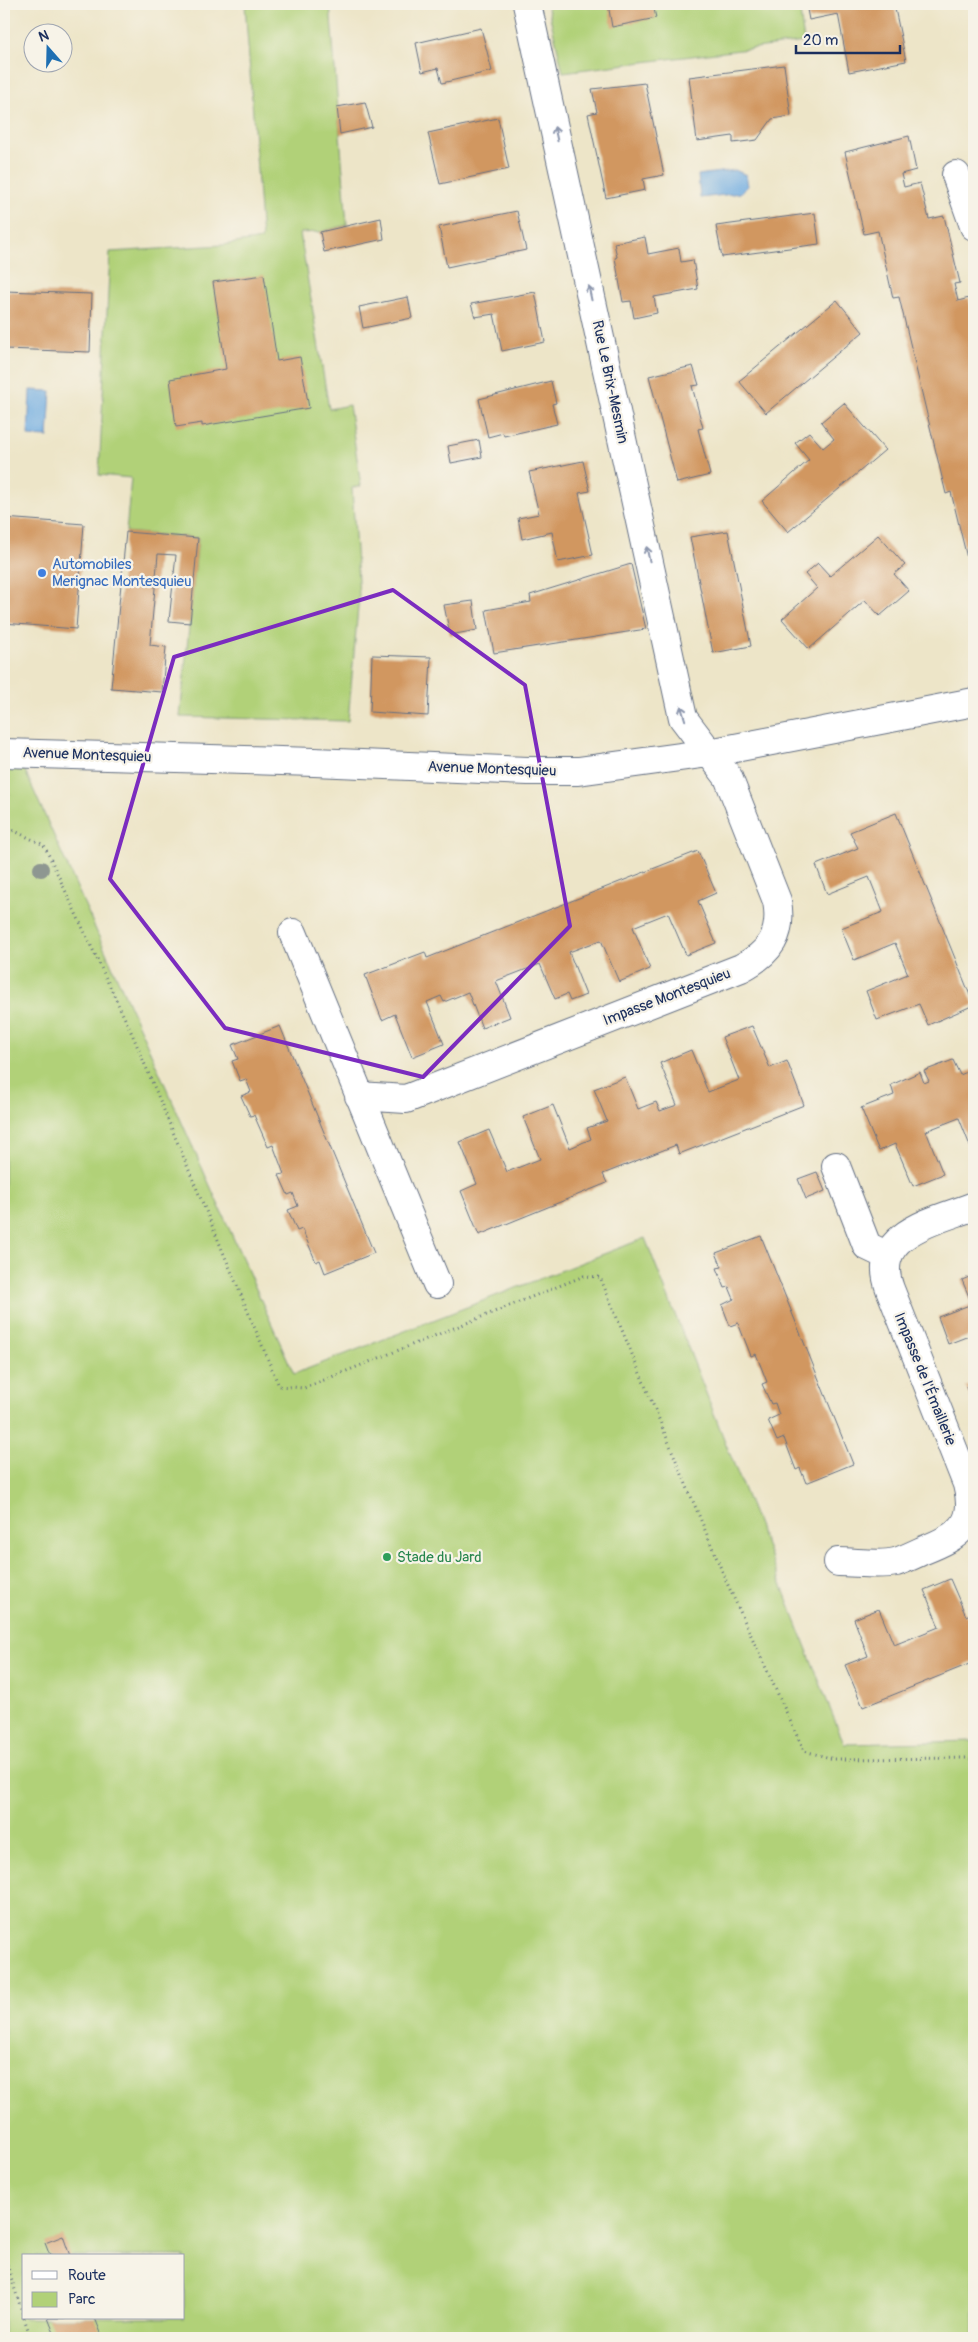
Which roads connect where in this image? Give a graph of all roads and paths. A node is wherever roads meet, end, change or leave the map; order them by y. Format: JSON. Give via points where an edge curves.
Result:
{"nodes":[{"id":1,"x":527,"y":4,"type":"edge"},
{"id":2,"x":956,"y":175,"type":"dead end"},
{"id":3,"x":974,"y":226,"type":"edge"},
{"id":4,"x":974,"y":702,"type":"edge"},
{"id":5,"x":4,"y":753,"type":"edge"},
{"id":6,"x":710,"y":753,"type":"junction"},
{"id":7,"x":10,"y":795,"type":"dead end"},
{"id":8,"x":4,"y":809,"type":"edge"},
{"id":9,"x":4,"y":826,"type":"edge"},
{"id":10,"x":292,"y":933,"type":"dead end"},
{"id":11,"x":359,"y":1096,"type":"junction"},
{"id":12,"x":836,"y":1166,"type":"dead end"},
{"id":13,"x":974,"y":1206,"type":"edge"},
{"id":14,"x":888,"y":1256,"type":"junction"},
{"id":15,"x":437,"y":1284,"type":"dead end"},
{"id":16,"x":838,"y":1562,"type":"dead end"},
{"id":17,"x":974,"y":1758,"type":"edge"},
{"id":18,"x":4,"y":2255,"type":"edge"},
{"id":19,"x":22,"y":2312,"type":"edge"},
{"id":20,"x":25,"y":2320,"type":"edge"},
{"id":21,"x":31,"y":2338,"type":"edge"}],
"edges":[{"from":6,"to":1,"type":"street","name":"Rue Le Brix-Mesmin","one_way":true,"via":[[683,718]]},
{"from":2,"to":3,"type":"street"},
{"from":4,"to":6,"type":"street","name":"Avenue Montesquieu"},
{"from":5,"to":6,"type":"street","name":"Avenue Montesquieu","via":[[528,771],[578,771]]},
{"from":6,"to":11,"type":"street","name":"Impasse Montesquieu","via":[[728,777],[777,901],[776,933],[759,959],[406,1099]]},
{"from":7,"to":8,"type":"path"},
{"from":9,"to":17,"type":"path","via":[[44,845],[133,1036],[279,1386],[304,1388],[584,1276],[600,1277],[727,1583],[804,1751],[834,1760]]},
{"from":10,"to":11,"type":"street"},
{"from":11,"to":15,"type":"street"},
{"from":12,"to":14,"type":"street","via":[[867,1246]]},
{"from":13,"to":14,"type":"street","via":[[907,1232]]},
{"from":14,"to":16,"type":"street","name":"Impasse de l'Émaillerie","via":[[887,1281],[972,1500],[969,1518],[951,1539],[895,1562]]},
{"from":18,"to":19,"type":"path"},
{"from":20,"to":21,"type":"path"}]}
